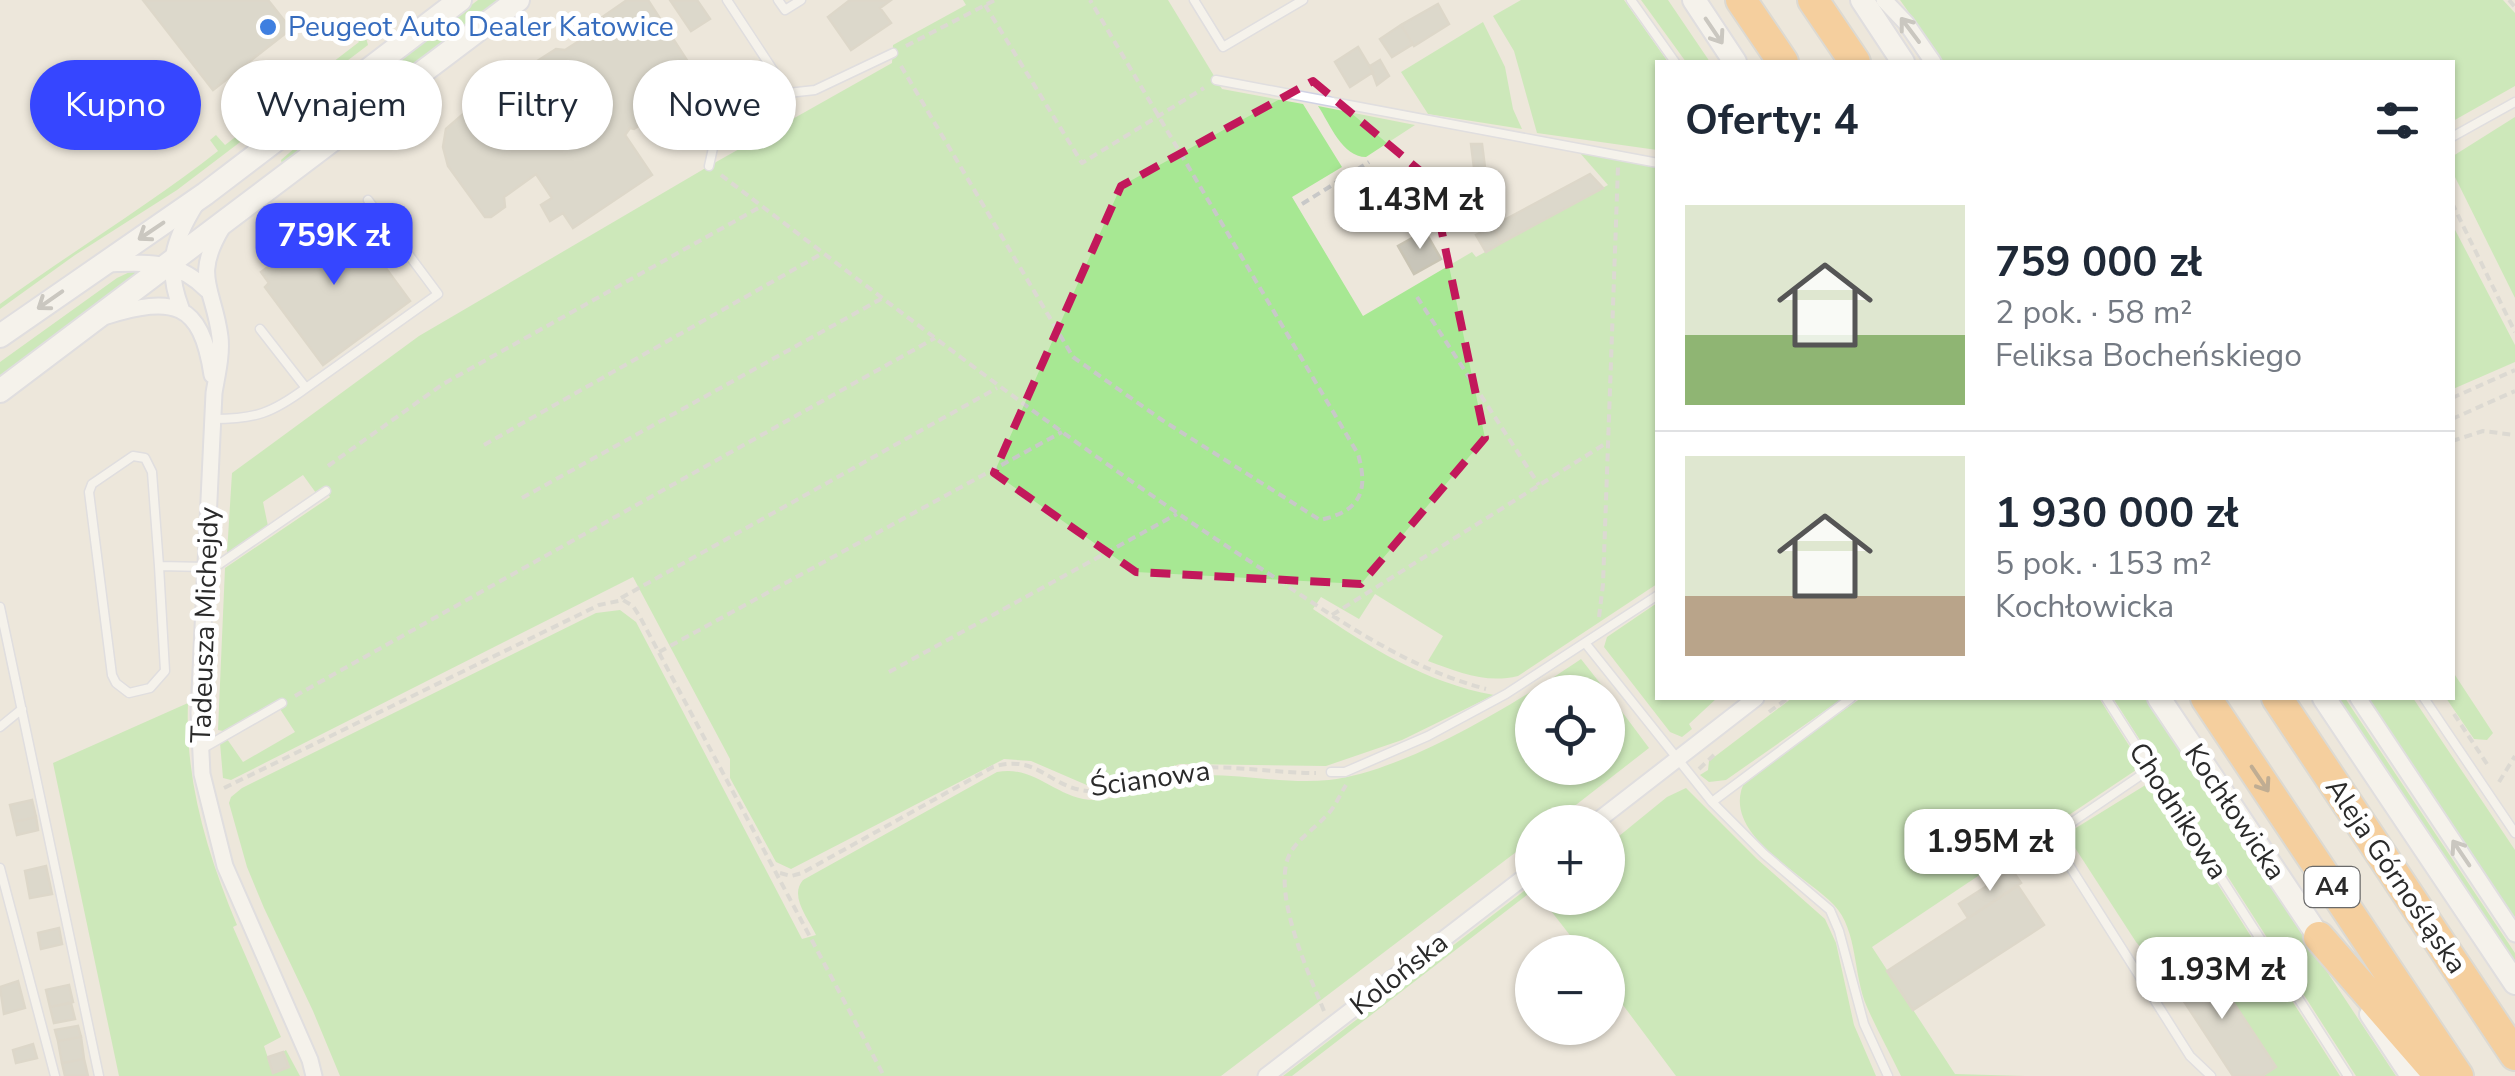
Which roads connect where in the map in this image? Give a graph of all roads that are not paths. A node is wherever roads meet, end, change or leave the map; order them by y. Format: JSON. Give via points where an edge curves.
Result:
{"nodes":[{"id":1,"x":460,"y":0,"type":"edge"},
{"id":2,"x":518,"y":0,"type":"edge"},
{"id":3,"x":728,"y":0,"type":"edge"},
{"id":4,"x":778,"y":0,"type":"edge"},
{"id":5,"x":801,"y":0,"type":"edge"},
{"id":6,"x":1194,"y":0,"type":"edge"},
{"id":7,"x":1303,"y":0,"type":"edge"},
{"id":8,"x":1631,"y":0,"type":"edge"},
{"id":9,"x":1694,"y":0,"type":"edge"},
{"id":10,"x":1741,"y":0,"type":"edge"},
{"id":11,"x":1813,"y":0,"type":"edge"},
{"id":12,"x":1862,"y":0,"type":"edge"},
{"id":13,"x":1884,"y":0,"type":"edge"},
{"id":14,"x":893,"y":53,"type":"road end"},
{"id":15,"x":1852,"y":56,"type":"edge"},
{"id":16,"x":767,"y":60,"type":"edge"},
{"id":17,"x":1674,"y":60,"type":"edge"},
{"id":18,"x":1734,"y":60,"type":"edge"},
{"id":19,"x":1782,"y":60,"type":"edge"},
{"id":20,"x":1902,"y":60,"type":"edge"},
{"id":21,"x":1931,"y":60,"type":"edge"},
{"id":22,"x":1216,"y":80,"type":"road end"},
{"id":23,"x":796,"y":94,"type":"edge"},
{"id":24,"x":2515,"y":102,"type":"edge"},
{"id":25,"x":2455,"y":135,"type":"edge"},
{"id":26,"x":713,"y":150,"type":"edge"},
{"id":27,"x":1655,"y":163,"type":"edge"},
{"id":28,"x":709,"y":166,"type":"road end"},
{"id":29,"x":201,"y":197,"type":"junction"},
{"id":30,"x":368,"y":200,"type":"dead end"},
{"id":31,"x":225,"y":224,"type":"junction"},
{"id":32,"x":100,"y":264,"type":"junction"},
{"id":33,"x":170,"y":264,"type":"junction"},
{"id":34,"x":206,"y":290,"type":"junction"},
{"id":35,"x":181,"y":308,"type":"junction"},
{"id":36,"x":98,"y":318,"type":"junction"},
{"id":37,"x":260,"y":328,"type":"dead end"},
{"id":38,"x":0,"y":336,"type":"edge"},
{"id":39,"x":306,"y":388,"type":"junction"},
{"id":40,"x":0,"y":390,"type":"edge"},
{"id":41,"x":214,"y":393,"type":"junction"},
{"id":42,"x":213,"y":419,"type":"junction"},
{"id":43,"x":326,"y":491,"type":"dead end"},
{"id":44,"x":158,"y":566,"type":"junction"},
{"id":45,"x":205,"y":570,"type":"junction"},
{"id":46,"x":1655,"y":597,"type":"edge"},
{"id":47,"x":0,"y":607,"type":"edge"},
{"id":48,"x":1586,"y":644,"type":"junction"},
{"id":49,"x":1753,"y":700,"type":"edge"},
{"id":50,"x":1848,"y":700,"type":"edge"},
{"id":51,"x":2107,"y":700,"type":"edge"},
{"id":52,"x":2160,"y":700,"type":"edge"},
{"id":53,"x":2207,"y":700,"type":"edge"},
{"id":54,"x":2278,"y":700,"type":"edge"},
{"id":55,"x":2325,"y":700,"type":"edge"},
{"id":56,"x":2359,"y":700,"type":"edge"},
{"id":57,"x":2425,"y":700,"type":"edge"},
{"id":58,"x":282,"y":703,"type":"road end"},
{"id":59,"x":22,"y":709,"type":"junction"},
{"id":60,"x":0,"y":726,"type":"edge"},
{"id":61,"x":200,"y":750,"type":"junction"},
{"id":62,"x":1676,"y":760,"type":"junction"},
{"id":63,"x":2150,"y":768,"type":"junction"},
{"id":64,"x":1331,"y":772,"type":"road end"},
{"id":65,"x":1712,"y":802,"type":"junction"},
{"id":66,"x":1618,"y":805,"type":"edge"},
{"id":67,"x":2515,"y":832,"type":"edge"},
{"id":68,"x":0,"y":868,"type":"edge"},
{"id":69,"x":1515,"y":884,"type":"edge"},
{"id":70,"x":2515,"y":934,"type":"edge"},
{"id":71,"x":2319,"y":938,"type":"junction"},
{"id":72,"x":2515,"y":982,"type":"edge"},
{"id":73,"x":2515,"y":1055,"type":"edge"},
{"id":74,"x":55,"y":1074,"type":"edge"},
{"id":75,"x":41,"y":1076,"type":"edge"},
{"id":76,"x":99,"y":1076,"type":"edge"},
{"id":77,"x":314,"y":1076,"type":"edge"},
{"id":78,"x":1266,"y":1076,"type":"edge"},
{"id":79,"x":1888,"y":1076,"type":"edge"},
{"id":80,"x":2212,"y":1076,"type":"edge"},
{"id":81,"x":2348,"y":1076,"type":"edge"},
{"id":82,"x":2411,"y":1076,"type":"edge"},
{"id":83,"x":2440,"y":1076,"type":"edge"},
{"id":84,"x":2458,"y":1076,"type":"edge"}],
"edges":[{"from":1,"to":29,"type":"main road"},
{"from":2,"to":31,"type":"main road"},
{"from":3,"to":16,"type":"lane"},
{"from":4,"to":5,"type":"lane","via":[[785,10]]},
{"from":6,"to":7,"type":"lane","via":[[1223,47]]},
{"from":8,"to":17,"type":"lane"},
{"from":9,"to":18,"type":"main road","one_way":true},
{"from":10,"to":19,"type":"highway"},
{"from":11,"to":15,"type":"highway"},
{"from":12,"to":20,"type":"main road"},
{"from":21,"to":13,"type":"street","one_way":true},
{"from":14,"to":23,"type":"lane"},
{"from":22,"to":27,"type":"lane"},
{"from":24,"to":25,"type":"lane"},
{"from":26,"to":28,"type":"lane"},
{"from":29,"to":32,"type":"main road","one_way":true},
{"from":29,"to":33,"type":"street"},
{"from":30,"to":39,"type":"lane","via":[[438,294]]},
{"from":31,"to":33,"type":"main road"},
{"from":31,"to":34,"type":"street","name":"Tadeusza Michejdy","via":[[213,243]]},
{"from":32,"to":33,"type":"street"},
{"from":32,"to":38,"type":"main road","one_way":true},
{"from":33,"to":34,"type":"street"},
{"from":33,"to":35,"type":"street","name":"Tadeusza Michejdy"},
{"from":33,"to":36,"type":"main road"},
{"from":34,"to":41,"type":"street","name":"Tadeusza Michejdy","via":[[220,338]]},
{"from":35,"to":36,"type":"street","via":[[138,306]]},
{"from":35,"to":41,"type":"street","name":"Tadeusza Michejdy","via":[[202,330]]},
{"from":36,"to":40,"type":"main road"},
{"from":37,"to":39,"type":"lane"},
{"from":39,"to":42,"type":"lane","via":[[260,416]]},
{"from":41,"to":42,"type":"street","name":"Tadeusza Michejdy"},
{"from":42,"to":45,"type":"street","name":"Tadeusza Michejdy"},
{"from":43,"to":45,"type":"lane"},
{"from":44,"to":44,"type":"lane","via":[[152,472],[146,458],[134,456],[96,480],[90,492],[112,675],[129,693],[150,688],[166,672]]},
{"from":44,"to":45,"type":"lane"},
{"from":45,"to":61,"type":"street","name":"Tadeusza Michejdy"},
{"from":46,"to":48,"type":"lane"},
{"from":47,"to":59,"type":"lane"},
{"from":48,"to":62,"type":"lane"},
{"from":48,"to":64,"type":"lane","via":[[1428,736]]},
{"from":49,"to":62,"type":"street"},
{"from":50,"to":65,"type":"lane"},
{"from":51,"to":63,"type":"lane","name":"Chodnikowa"},
{"from":52,"to":71,"type":"main road","name":"Kochłowicka"},
{"from":53,"to":84,"type":"highway","number":"A4","one_way":true},
{"from":54,"to":73,"type":"highway","name":"Aleja Górnośląska","number":"A4"},
{"from":55,"to":72,"type":"main road"},
{"from":70,"to":56,"type":"street","one_way":true},
{"from":57,"to":67,"type":"lane"},
{"from":58,"to":61,"type":"lane"},
{"from":59,"to":60,"type":"lane"},
{"from":59,"to":76,"type":"lane"},
{"from":61,"to":77,"type":"street","name":"Tadeusza Michejdy","via":[[230,879]]},
{"from":62,"to":65,"type":"lane"},
{"from":62,"to":66,"type":"street"},
{"from":63,"to":80,"type":"lane","via":[[2065,828],[2057,846],[2190,1056]]},
{"from":63,"to":81,"type":"lane","name":"Chodnikowa"},
{"from":65,"to":79,"type":"lane","via":[[1830,910],[1864,1024]]},
{"from":68,"to":74,"type":"lane"},
{"from":69,"to":78,"type":"street","name":"Kolońska"},
{"from":71,"to":82,"type":"street","name":"Kochłowicka"},
{"from":71,"to":83,"type":"highway"},
{"from":74,"to":75,"type":"lane"}]}
